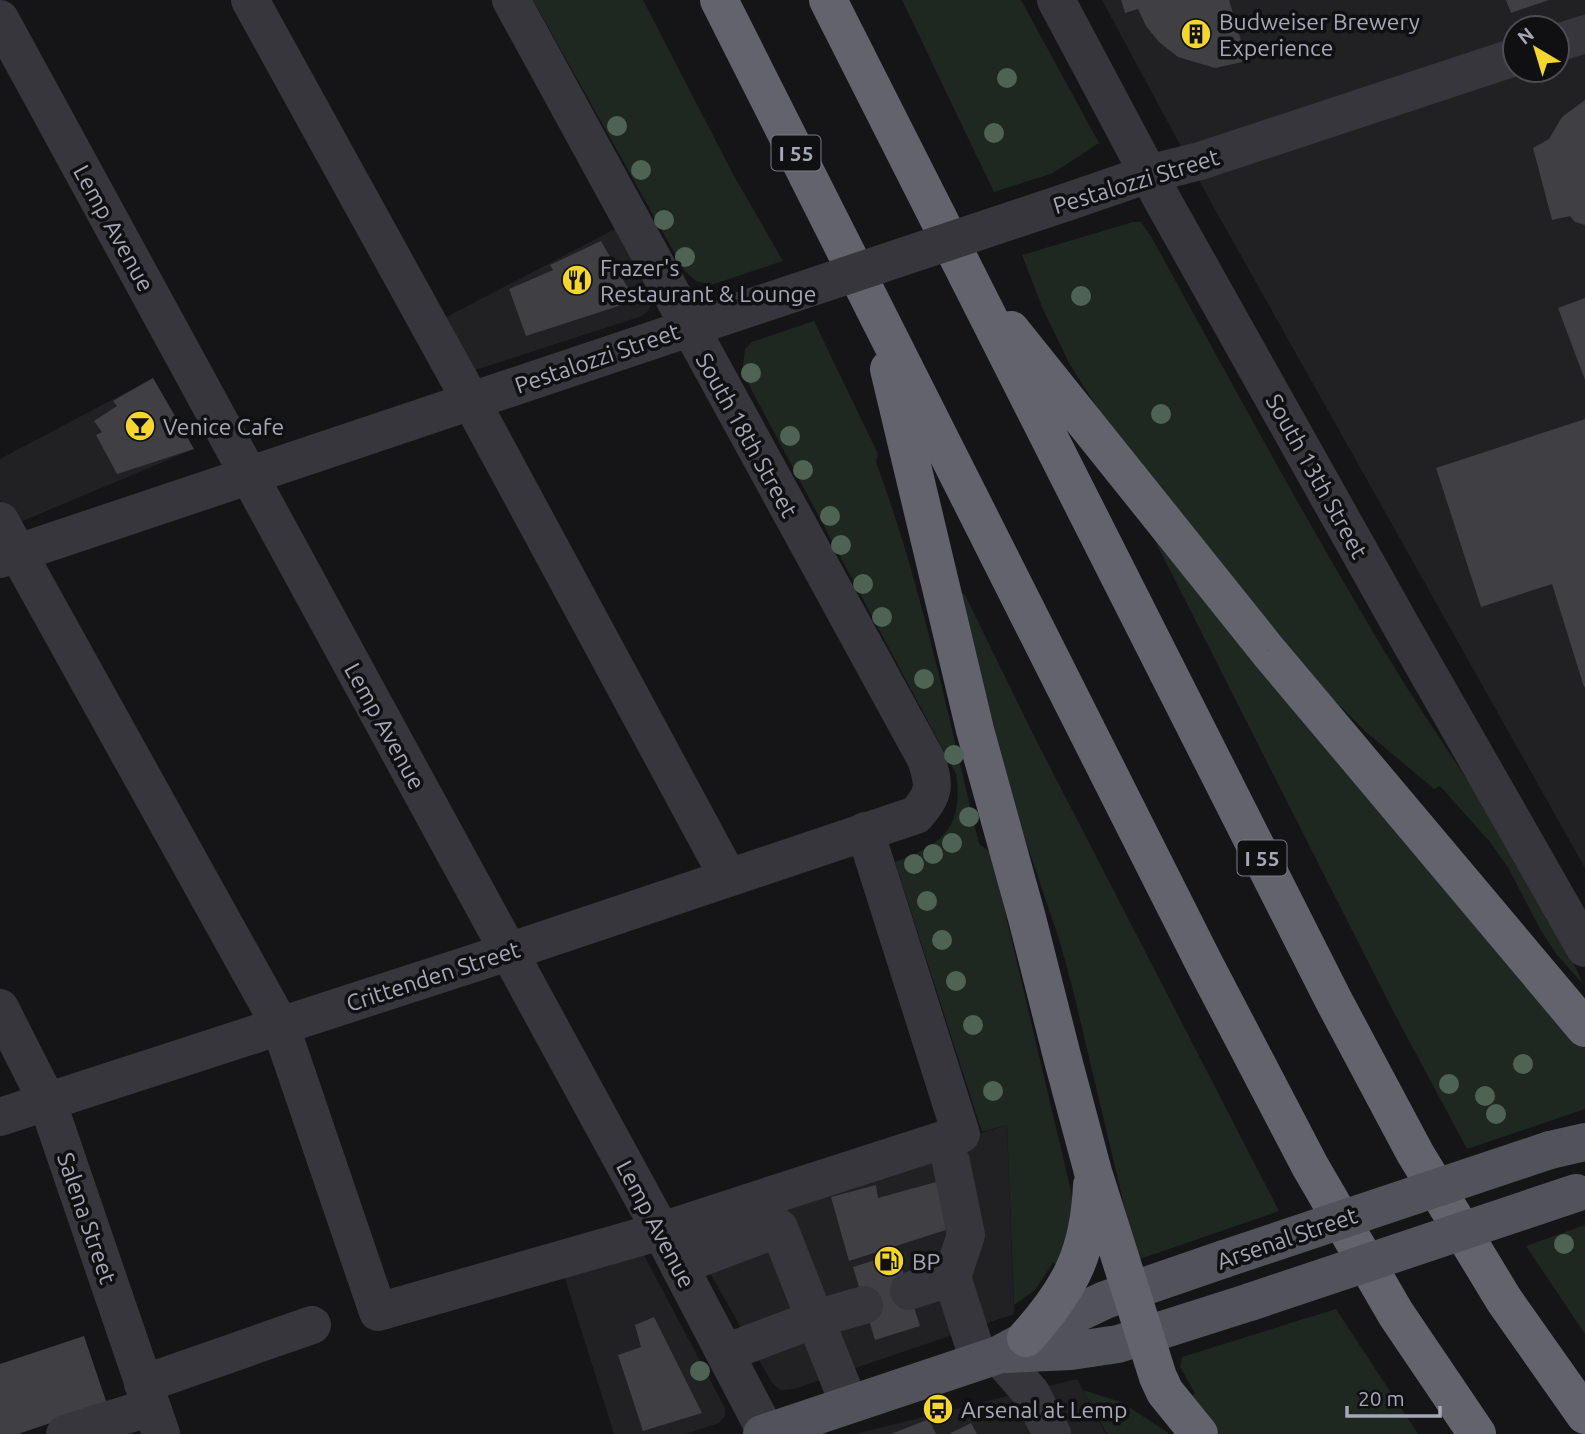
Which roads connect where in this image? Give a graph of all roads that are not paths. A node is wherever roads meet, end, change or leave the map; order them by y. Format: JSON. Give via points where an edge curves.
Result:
{"nodes":[{"id":1,"x":250,"y":0,"type":"edge"},
{"id":2,"x":511,"y":0,"type":"edge"},
{"id":3,"x":719,"y":0,"type":"edge"},
{"id":4,"x":828,"y":0,"type":"edge"},
{"id":5,"x":1056,"y":0,"type":"edge"},
{"id":6,"x":0,"y":19,"type":"edge"},
{"id":7,"x":1501,"y":62,"type":"edge"},
{"id":8,"x":1148,"y":174,"type":"junction"},
{"id":9,"x":971,"y":283,"type":"junction"},
{"id":10,"x":873,"y":306,"type":"junction"},
{"id":11,"x":689,"y":328,"type":"junction"},
{"id":12,"x":471,"y":401,"type":"junction"},
{"id":13,"x":249,"y":476,"type":"junction"},
{"id":14,"x":6,"y":544,"type":"edge"},
{"id":15,"x":930,"y":798,"type":"joint"},
{"id":16,"x":865,"y":831,"type":"junction"},
{"id":17,"x":728,"y":877,"type":"junction"},
{"id":18,"x":1585,"y":948,"type":"edge"},
{"id":19,"x":508,"y":952,"type":"junction"},
{"id":20,"x":0,"y":1008,"type":"edge"},
{"id":21,"x":280,"y":1025,"type":"junction"},
{"id":22,"x":1585,"y":1028,"type":"edge"},
{"id":23,"x":47,"y":1101,"type":"junction"},
{"id":24,"x":0,"y":1117,"type":"edge"},
{"id":25,"x":1567,"y":1146,"type":"edge"},
{"id":26,"x":951,"y":1162,"type":"dead end"},
{"id":27,"x":1093,"y":1172,"type":"junction"},
{"id":28,"x":1580,"y":1191,"type":"edge"},
{"id":29,"x":661,"y":1231,"type":"junction"},
{"id":30,"x":679,"y":1266,"type":"junction"},
{"id":31,"x":952,"y":1277,"type":"junction"},
{"id":32,"x":1131,"y":1290,"type":"junction"},
{"id":33,"x":909,"y":1291,"type":"dead end"},
{"id":34,"x":864,"y":1305,"type":"dead end"},
{"id":35,"x":816,"y":1319,"type":"junction"},
{"id":36,"x":312,"y":1325,"type":"dead end"},
{"id":37,"x":1145,"y":1337,"type":"junction"},
{"id":38,"x":1001,"y":1351,"type":"junction"},
{"id":39,"x":725,"y":1353,"type":"junction"},
{"id":40,"x":849,"y":1404,"type":"junction"},
{"id":41,"x":152,"y":1408,"type":"edge"},
{"id":42,"x":1585,"y":1415,"type":"edge"},
{"id":43,"x":765,"y":1433,"type":"edge"},
{"id":44,"x":65,"y":1434,"type":"edge"},
{"id":45,"x":1052,"y":1434,"type":"edge"},
{"id":46,"x":1199,"y":1434,"type":"edge"},
{"id":47,"x":1477,"y":1434,"type":"edge"}],
"edges":[{"from":1,"to":12,"type":"street"},
{"from":2,"to":11,"type":"street","name":"South 18th Street"},
{"from":3,"to":10,"type":"highway","number":"I 55"},
{"from":4,"to":9,"type":"highway","number":"I 55"},
{"from":5,"to":8,"type":"street","name":"South 13th Street"},
{"from":6,"to":13,"type":"street","name":"Lemp Avenue"},
{"from":7,"to":8,"type":"street","name":"Pestalozzi Street"},
{"from":8,"to":11,"type":"street","name":"Pestalozzi Street","bridge":true},
{"from":8,"to":18,"type":"street","name":"South 13th Street"},
{"from":9,"to":22,"type":"highway","via":[[1051,376],[1268,651]]},
{"from":9,"to":42,"type":"highway","number":"I 55","via":[[1415,1153],[1504,1300]]},
{"from":10,"to":27,"type":"highway","via":[[975,730]]},
{"from":10,"to":47,"type":"highway","number":"I 55","via":[[1310,1166],[1396,1314]]},
{"from":11,"to":12,"type":"street","name":"Pestalozzi Street"},
{"from":11,"to":15,"type":"street","name":"South 18th Street","via":[[926,759],[933,780]]},
{"from":12,"to":13,"type":"street","name":"Pestalozzi Street"},
{"from":12,"to":17,"type":"street"},
{"from":13,"to":14,"type":"street","name":"Pestalozzi Street"},
{"from":13,"to":19,"type":"street","name":"Lemp Avenue"},
{"from":14,"to":21,"type":"street"},
{"from":15,"to":16,"type":"street","name":"Crittenden Street","via":[[916,815]]},
{"from":16,"to":17,"type":"street","name":"Crittenden Street"},
{"from":16,"to":29,"type":"street","via":[[961,1134]]},
{"from":17,"to":19,"type":"street","name":"Crittenden Street"},
{"from":19,"to":21,"type":"street","name":"Crittenden Street"},
{"from":19,"to":29,"type":"street","name":"Lemp Avenue"},
{"from":20,"to":23,"type":"street","name":"Salena Street"},
{"from":21,"to":23,"type":"street","name":"Crittenden Street"},
{"from":21,"to":29,"type":"street","via":[[378,1312]]},
{"from":23,"to":24,"type":"street","name":"Crittenden Street"},
{"from":23,"to":41,"type":"street","name":"Salena Street"},
{"from":25,"to":32,"type":"main road","name":"Arsenal Street","bridge":true},
{"from":26,"to":31,"type":"street","via":[[966,1235]]},
{"from":27,"to":32,"type":"highway"},
{"from":27,"to":38,"type":"highway","via":[[1090,1221],[1072,1275],[1050,1312]]},
{"from":28,"to":37,"type":"main road","name":"Arsenal Street","bridge":true},
{"from":29,"to":30,"type":"street","name":"Lemp Avenue"},
{"from":30,"to":35,"type":"street","via":[[779,1228]]},
{"from":30,"to":39,"type":"street","name":"Lemp Avenue"},
{"from":31,"to":33,"type":"street"},
{"from":31,"to":38,"type":"street"},
{"from":32,"to":37,"type":"highway"},
{"from":32,"to":38,"type":"main road","name":"Arsenal Street"},
{"from":34,"to":35,"type":"street"},
{"from":35,"to":39,"type":"street"},
{"from":35,"to":40,"type":"street"},
{"from":36,"to":41,"type":"street"},
{"from":37,"to":38,"type":"main road","name":"Arsenal Street","via":[[1071,1351]]},
{"from":37,"to":46,"type":"highway","via":[[1165,1392]]},
{"from":38,"to":40,"type":"main road","name":"Arsenal Street"},
{"from":38,"to":45,"type":"street","via":[[1031,1392]]},
{"from":39,"to":43,"type":"street","name":"Lemp Avenue"},
{"from":40,"to":43,"type":"main road","name":"Arsenal Street"},
{"from":41,"to":44,"type":"street"}]}
